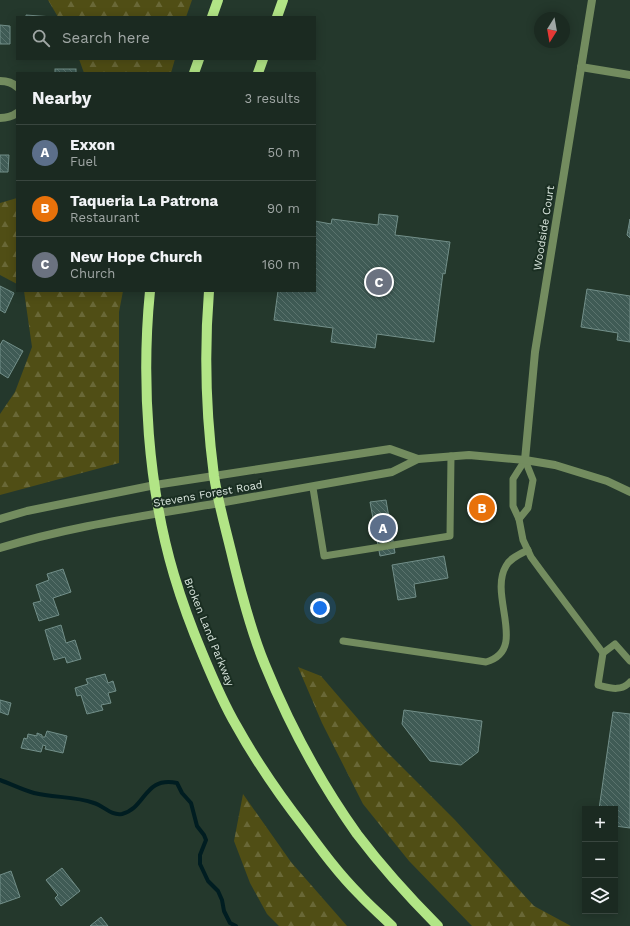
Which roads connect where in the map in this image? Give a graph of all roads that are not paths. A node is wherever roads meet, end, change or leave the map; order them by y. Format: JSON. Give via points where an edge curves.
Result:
{"nodes":[{"id":1,"x":218,"y":0,"type":"edge"},
{"id":2,"x":283,"y":0,"type":"edge"},
{"id":3,"x":592,"y":0,"type":"edge"},
{"id":4,"x":212,"y":16,"type":"edge"},
{"id":5,"x":277,"y":16,"type":"edge"},
{"id":6,"x":199,"y":60,"type":"edge"},
{"id":7,"x":263,"y":60,"type":"edge"},
{"id":8,"x":581,"y":67,"type":"junction"},
{"id":9,"x":194,"y":72,"type":"edge"},
{"id":10,"x":258,"y":72,"type":"edge"},
{"id":11,"x":630,"y":75,"type":"edge"},
{"id":12,"x":0,"y":82,"type":"edge"},
{"id":13,"x":16,"y":86,"type":"edge"},
{"id":14,"x":16,"y":114,"type":"edge"},
{"id":15,"x":0,"y":118,"type":"edge"},
{"id":16,"x":150,"y":292,"type":"edge"},
{"id":17,"x":209,"y":292,"type":"edge"},
{"id":18,"x":451,"y":456,"type":"junction"},
{"id":19,"x":418,"y":459,"type":"junction"},
{"id":20,"x":525,"y":460,"type":"junction"},
{"id":21,"x":214,"y":476,"type":"junction"},
{"id":22,"x":154,"y":486,"type":"junction"},
{"id":23,"x":313,"y":488,"type":"junction"},
{"id":24,"x":630,"y":492,"type":"edge"},
{"id":25,"x":219,"y":503,"type":"junction"},
{"id":26,"x":159,"y":513,"type":"junction"},
{"id":27,"x":0,"y":519,"type":"edge"},
{"id":28,"x":520,"y":519,"type":"junction"},
{"id":29,"x":0,"y":548,"type":"edge"},
{"id":30,"x":528,"y":550,"type":"junction"},
{"id":31,"x":343,"y":641,"type":"dead end"},
{"id":32,"x":603,"y":653,"type":"junction"},
{"id":33,"x":630,"y":661,"type":"edge"},
{"id":34,"x":630,"y":682,"type":"edge"},
{"id":35,"x":392,"y":926,"type":"edge"},
{"id":36,"x":438,"y":926,"type":"edge"}],
"edges":[{"from":1,"to":4,"type":"main road"},
{"from":2,"to":5,"type":"main road"},
{"from":3,"to":8,"type":"street","name":"Woodside Court"},
{"from":6,"to":9,"type":"main road"},
{"from":7,"to":10,"type":"main road"},
{"from":8,"to":11,"type":"street"},
{"from":8,"to":20,"type":"street","name":"Woodside Court","via":[[536,352]]},
{"from":12,"to":13,"type":"street","via":[[7,81]]},
{"from":14,"to":15,"type":"street"},
{"from":16,"to":22,"type":"main road","name":"Broken Land Parkway","via":[[147,409]]},
{"from":17,"to":21,"type":"main road","via":[[207,411]]},
{"from":18,"to":19,"type":"street","name":"Stevens Forest Road"},
{"from":18,"to":20,"type":"street","name":"Stevens Forest Road","via":[[494,456]]},
{"from":18,"to":23,"type":"lane","via":[[450,536],[324,556]]},
{"from":19,"to":21,"type":"street","name":"Stevens Forest Road","via":[[390,448]]},
{"from":19,"to":23,"type":"street","name":"Stevens Forest Road","via":[[392,472]]},
{"from":20,"to":24,"type":"street","name":"Stevens Forest Road","via":[[582,472]]},
{"from":20,"to":28,"type":"lane","via":[[533,480],[528,508]]},
{"from":20,"to":28,"type":"lane","via":[[513,479],[513,506]]},
{"from":21,"to":22,"type":"street","name":"Stevens Forest Road"},
{"from":21,"to":25,"type":"main road"},
{"from":22,"to":26,"type":"main road","name":"Broken Land Parkway"},
{"from":22,"to":27,"type":"street","name":"Stevens Forest Road","via":[[27,511]]},
{"from":23,"to":25,"type":"street","name":"Stevens Forest Road"},
{"from":25,"to":26,"type":"street","name":"Stevens Forest Road"},
{"from":25,"to":36,"type":"main road","via":[[248,617],[265,665],[302,746],[357,833],[385,870]]},
{"from":26,"to":29,"type":"street","name":"Stevens Forest Road","via":[[82,526]]},
{"from":26,"to":35,"type":"main road","name":"Broken Land Parkway","via":[[174,575],[190,623],[235,724],[287,805],[324,854],[357,893]]},
{"from":28,"to":30,"type":"lane","via":[[523,540]]},
{"from":30,"to":31,"type":"lane","via":[[505,566],[501,596],[507,643],[504,650],[493,660],[486,662]]},
{"from":30,"to":32,"type":"lane"},
{"from":32,"to":33,"type":"lane","via":[[615,644]]},
{"from":32,"to":34,"type":"lane","via":[[598,685],[621,689]]}]}
